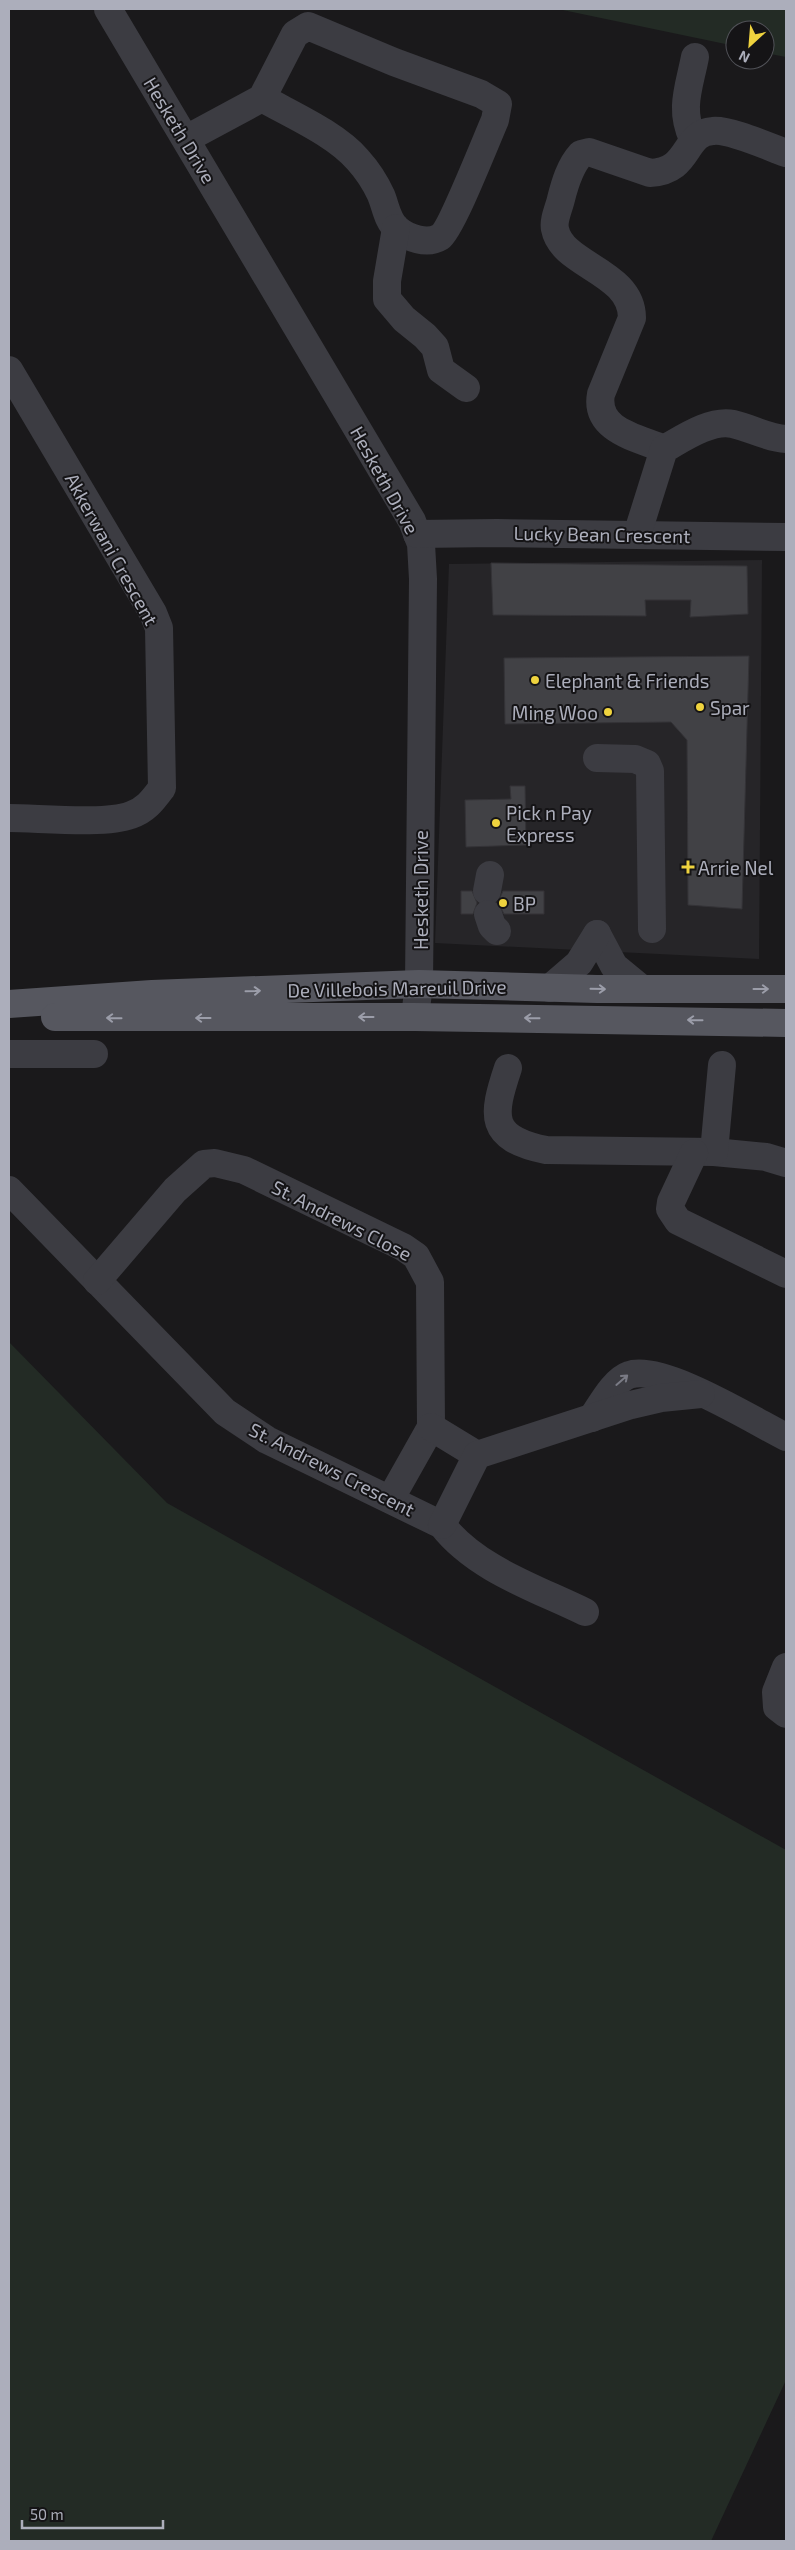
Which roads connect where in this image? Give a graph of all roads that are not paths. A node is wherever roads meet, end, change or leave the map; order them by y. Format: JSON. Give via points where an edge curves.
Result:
{"nodes":[{"id":1,"x":108,"y":9,"type":"edge"},
{"id":2,"x":695,"y":58,"type":"dead end"},
{"id":3,"x":262,"y":98,"type":"junction"},
{"id":4,"x":186,"y":139,"type":"junction"},
{"id":5,"x":693,"y":139,"type":"junction"},
{"id":6,"x":786,"y":153,"type":"edge"},
{"id":7,"x":396,"y":228,"type":"junction"},
{"id":8,"x":9,"y":370,"type":"edge"},
{"id":9,"x":466,"y":388,"type":"dead end"},
{"id":10,"x":786,"y":439,"type":"edge"},
{"id":11,"x":664,"y":449,"type":"junction"},
{"id":12,"x":418,"y":534,"type":"junction"},
{"id":13,"x":637,"y":535,"type":"junction"},
{"id":14,"x":786,"y":537,"type":"edge"},
{"id":15,"x":597,"y":758,"type":"dead end"},
{"id":16,"x":9,"y":818,"type":"edge"},
{"id":17,"x":652,"y":929,"type":"dead end"},
{"id":18,"x":419,"y":984,"type":"junction"},
{"id":19,"x":550,"y":988,"type":"junction"},
{"id":20,"x":642,"y":989,"type":"junction"},
{"id":21,"x":786,"y":989,"type":"edge"},
{"id":22,"x":9,"y":1004,"type":"edge"},
{"id":23,"x":414,"y":1016,"type":"junction"},
{"id":24,"x":9,"y":1017,"type":"edge"},
{"id":25,"x":786,"y":1023,"type":"edge"},
{"id":26,"x":9,"y":1054,"type":"edge"},
{"id":27,"x":94,"y":1054,"type":"dead end"},
{"id":28,"x":722,"y":1065,"type":"dead end"},
{"id":29,"x":508,"y":1068,"type":"dead end"},
{"id":30,"x":704,"y":1152,"type":"junction"},
{"id":31,"x":786,"y":1163,"type":"edge"},
{"id":32,"x":16,"y":1197,"type":"edge"},
{"id":33,"x":786,"y":1274,"type":"edge"},
{"id":34,"x":97,"y":1281,"type":"junction"},
{"id":35,"x":432,"y":1427,"type":"junction"},
{"id":36,"x":786,"y":1437,"type":"edge"},
{"id":37,"x":477,"y":1455,"type":"junction"},
{"id":38,"x":390,"y":1498,"type":"junction"},
{"id":39,"x":442,"y":1525,"type":"junction"},
{"id":40,"x":585,"y":1612,"type":"dead end"},
{"id":41,"x":786,"y":1667,"type":"edge"},
{"id":42,"x":786,"y":1714,"type":"edge"}],
"edges":[{"from":1,"to":4,"type":"street","name":"Hesketh Drive"},
{"from":2,"to":5,"type":"street","via":[[684,110]]},
{"from":3,"to":4,"type":"street"},
{"from":3,"to":7,"type":"street","via":[[345,147],[370,175]]},
{"from":3,"to":7,"type":"street","via":[[295,34],[308,26],[481,94],[498,104],[496,120],[451,221],[440,237],[420,240]]},
{"from":4,"to":12,"type":"street","name":"Hesketh Drive"},
{"from":5,"to":6,"type":"street","via":[[700,134],[718,131]]},
{"from":5,"to":11,"type":"street","via":[[677,164],[659,172],[650,173],[589,152],[581,154],[571,168],[555,224],[557,234],[569,250],[595,268],[630,301],[632,318],[601,394],[603,414],[617,430]]},
{"from":7,"to":9,"type":"street","via":[[387,298],[404,319],[435,347],[441,370]]},
{"from":8,"to":16,"type":"street","name":"Akkerwani Crescent","via":[[159,628],[162,788],[150,805],[131,816],[105,820]]},
{"from":10,"to":11,"type":"street","via":[[727,423],[704,429]]},
{"from":11,"to":13,"type":"street"},
{"from":12,"to":13,"type":"street","name":"Lucky Bean Crescent"},
{"from":12,"to":18,"type":"street","name":"Hesketh Drive","via":[[423,579]]},
{"from":13,"to":14,"type":"street","name":"Lucky Bean Crescent"},
{"from":15,"to":17,"type":"street","via":[[635,759],[648,764]]},
{"from":18,"to":19,"type":"main road","name":"De Villebois Mareuil Drive"},
{"from":22,"to":18,"type":"main road","name":"De Villebois Mareuil Drive","one_way":true,"via":[[152,994]]},
{"from":18,"to":23,"type":"street","name":"Hesketh Drive"},
{"from":19,"to":20,"type":"main road","name":"De Villebois Mareuil Drive","one_way":true},
{"from":19,"to":20,"type":"street","via":[[579,963],[597,934],[614,966]]},
{"from":20,"to":21,"type":"main road","name":"De Villebois Mareuil Drive","one_way":true},
{"from":23,"to":24,"type":"main road","name":"De Villebois Mareuil Drive","one_way":true},
{"from":25,"to":23,"type":"main road","name":"De Villebois Mareuil Drive","one_way":true},
{"from":26,"to":27,"type":"street"},
{"from":28,"to":30,"type":"street"},
{"from":29,"to":30,"type":"street","via":[[497,1104],[499,1122],[502,1129],[532,1147],[546,1150]]},
{"from":30,"to":31,"type":"street"},
{"from":30,"to":33,"type":"street","via":[[671,1202],[673,1216],[694,1230]]},
{"from":32,"to":34,"type":"street","name":"St. Andrews Crescent"},
{"from":34,"to":35,"type":"street","name":"St. Andrews Close","via":[[175,1190],[204,1164],[215,1163],[244,1170],[416,1256],[430,1282]]},
{"from":34,"to":38,"type":"street","name":"St. Andrews Crescent","via":[[225,1412],[267,1440]]},
{"from":35,"to":37,"type":"street"},
{"from":35,"to":38,"type":"street"},
{"from":36,"to":37,"type":"street","via":[[700,1394],[661,1398]]},
{"from":37,"to":39,"type":"street"},
{"from":38,"to":39,"type":"street","name":"St. Andrews Crescent"},
{"from":39,"to":40,"type":"street","name":"St. Andrews Crescent","via":[[454,1540],[477,1558]]},
{"from":41,"to":42,"type":"street","via":[[776,1692],[777,1707]]}]}
